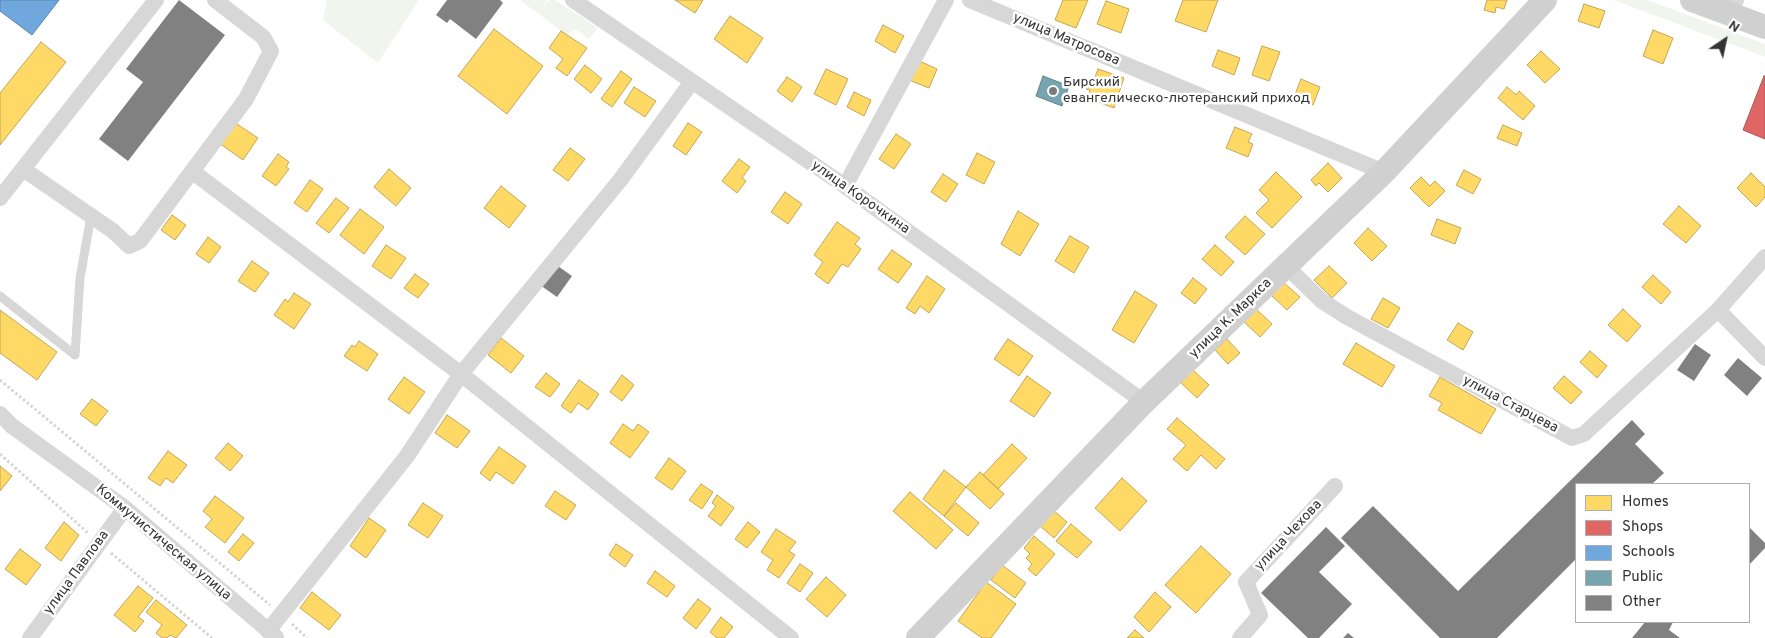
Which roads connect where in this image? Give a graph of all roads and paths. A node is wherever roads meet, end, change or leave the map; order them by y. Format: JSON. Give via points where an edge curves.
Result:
{"nodes":[{"id":1,"x":156,"y":0,"type":"edge"},
{"id":2,"x":215,"y":0,"type":"edge"},
{"id":3,"x":573,"y":0,"type":"edge"},
{"id":4,"x":946,"y":0,"type":"edge"},
{"id":5,"x":970,"y":0,"type":"edge"},
{"id":6,"x":1545,"y":0,"type":"edge"},
{"id":7,"x":1692,"y":0,"type":"edge"},
{"id":8,"x":1732,"y":7,"type":"edge"},
{"id":9,"x":1765,"y":26,"type":"edge"},
{"id":10,"x":691,"y":83,"type":"junction"},
{"id":11,"x":23,"y":169,"type":"junction"},
{"id":12,"x":194,"y":172,"type":"junction"},
{"id":13,"x":1384,"y":172,"type":"junction"},
{"id":14,"x":845,"y":186,"type":"junction"},
{"id":15,"x":0,"y":198,"type":"edge"},
{"id":16,"x":91,"y":216,"type":"junction"},
{"id":17,"x":1765,"y":257,"type":"edge"},
{"id":18,"x":1286,"y":266,"type":"junction"},
{"id":19,"x":0,"y":296,"type":"edge"},
{"id":20,"x":1718,"y":310,"type":"junction"},
{"id":21,"x":1765,"y":358,"type":"edge"},
{"id":22,"x":461,"y":374,"type":"junction"},
{"id":23,"x":0,"y":380,"type":"edge"},
{"id":24,"x":1144,"y":402,"type":"junction"},
{"id":25,"x":0,"y":414,"type":"edge"},
{"id":26,"x":1335,"y":486,"type":"dead end"},
{"id":27,"x":125,"y":508,"type":"junction"},
{"id":28,"x":281,"y":614,"type":"junction"},
{"id":29,"x":272,"y":634,"type":"edge"},
{"id":30,"x":30,"y":638,"type":"edge"},
{"id":31,"x":307,"y":638,"type":"edge"},
{"id":32,"x":791,"y":638,"type":"edge"},
{"id":33,"x":918,"y":638,"type":"edge"},
{"id":34,"x":1240,"y":638,"type":"edge"}],
"edges":[{"from":1,"to":11,"type":"street"},
{"from":2,"to":12,"type":"street","via":[[263,37],[271,52],[246,100]]},
{"from":3,"to":10,"type":"street","name":"улица Корочкина"},
{"from":4,"to":14,"type":"street"},
{"from":5,"to":13,"type":"street","name":"улица Матросова"},
{"from":6,"to":13,"type":"main road","name":"улица К. Маркса"},
{"from":7,"to":8,"type":"main road"},
{"from":8,"to":9,"type":"main road"},
{"from":10,"to":14,"type":"street","name":"улица Корочкина"},
{"from":10,"to":22,"type":"street","via":[[621,179]]},
{"from":11,"to":15,"type":"street"},
{"from":11,"to":16,"type":"street"},
{"from":12,"to":16,"type":"street","via":[[140,241],[129,246]]},
{"from":12,"to":22,"type":"street"},
{"from":13,"to":18,"type":"main road","name":"улица К. Маркса"},
{"from":14,"to":24,"type":"street","name":"улица Корочкина"},
{"from":16,"to":19,"type":"lane","via":[[80,278],[75,355]]},
{"from":17,"to":20,"type":"street","name":"улица Старцева"},
{"from":18,"to":20,"type":"street","name":"улица Старцева","via":[[1322,301],[1347,317],[1572,438],[1584,434]]},
{"from":18,"to":24,"type":"main road","name":"улица К. Маркса"},
{"from":20,"to":21,"type":"street"},
{"from":22,"to":28,"type":"street","via":[[407,456]]},
{"from":22,"to":32,"type":"street"},
{"from":23,"to":28,"type":"path"},
{"from":24,"to":33,"type":"main road","name":"улица К. Маркса"},
{"from":25,"to":27,"type":"street","name":"Коммунистическая улица"},
{"from":26,"to":34,"type":"street","name":"улица Чехова","via":[[1246,582],[1260,616]]},
{"from":27,"to":29,"type":"street","name":"Коммунистическая улица"},
{"from":27,"to":30,"type":"street","name":"улица Павлова"},
{"from":28,"to":29,"type":"street"},
{"from":28,"to":31,"type":"path"}]}
